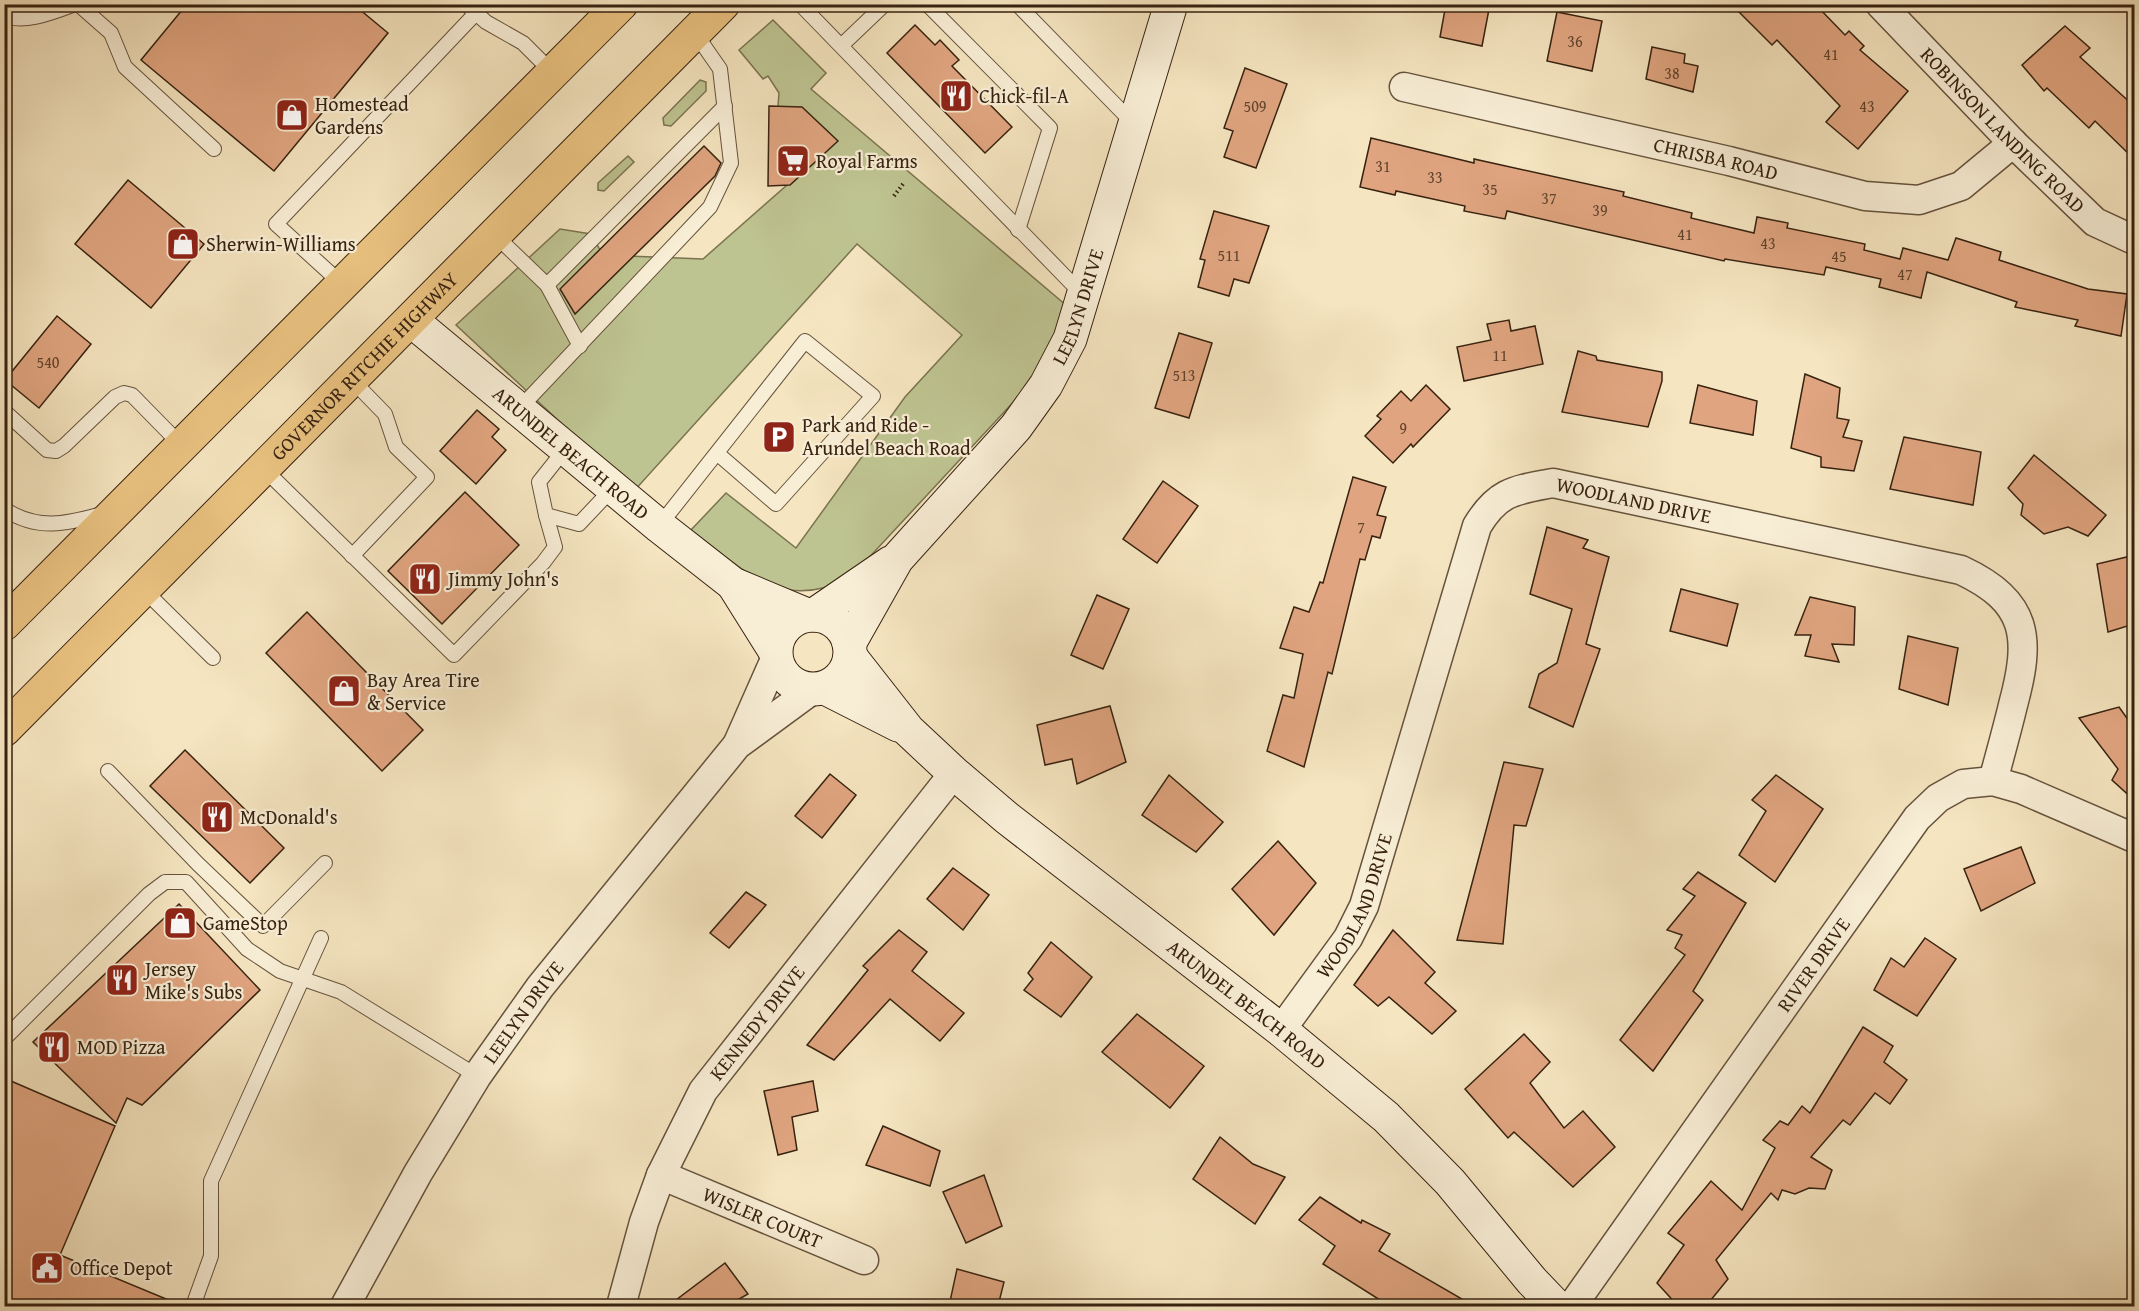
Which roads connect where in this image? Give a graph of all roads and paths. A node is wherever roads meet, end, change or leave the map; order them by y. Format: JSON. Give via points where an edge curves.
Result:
{"nodes":[{"id":1,"x":76,"y":4,"type":"edge"},
{"id":2,"x":723,"y":4,"type":"edge"},
{"id":3,"x":800,"y":4,"type":"edge"},
{"id":4,"x":885,"y":4,"type":"edge"},
{"id":5,"x":927,"y":4,"type":"edge"},
{"id":6,"x":1017,"y":4,"type":"edge"},
{"id":7,"x":1880,"y":4,"type":"edge"},
{"id":8,"x":617,"y":6,"type":"edge"},
{"id":9,"x":471,"y":9,"type":"edge"},
{"id":10,"x":1164,"y":14,"type":"edge"},
{"id":11,"x":4,"y":15,"type":"edge"},
{"id":12,"x":695,"y":33,"type":"junction"},
{"id":13,"x":842,"y":45,"type":"junction"},
{"id":14,"x":552,"y":73,"type":"junction"},
{"id":15,"x":1404,"y":87,"type":"dead end"},
{"id":16,"x":725,"y":106,"type":"junction"},
{"id":17,"x":1135,"y":125,"type":"junction"},
{"id":18,"x":2013,"y":143,"type":"junction"},
{"id":19,"x":214,"y":149,"type":"dead end"},
{"id":20,"x":903,"y":184,"type":"dead end"},
{"id":21,"x":894,"y":196,"type":"dead end"},
{"id":22,"x":1018,"y":230,"type":"junction"},
{"id":23,"x":495,"y":235,"type":"junction"},
{"id":24,"x":2134,"y":240,"type":"edge"},
{"id":25,"x":342,"y":284,"type":"junction"},
{"id":26,"x":547,"y":285,"type":"junction"},
{"id":27,"x":1084,"y":296,"type":"junction"},
{"id":28,"x":411,"y":320,"type":"junction"},
{"id":29,"x":580,"y":346,"type":"junction"},
{"id":30,"x":352,"y":380,"type":"junction"},
{"id":31,"x":519,"y":409,"type":"junction"},
{"id":32,"x":4,"y":411,"type":"edge"},
{"id":33,"x":182,"y":446,"type":"junction"},
{"id":34,"x":566,"y":448,"type":"junction"},
{"id":35,"x":718,"y":454,"type":"junction"},
{"id":36,"x":264,"y":469,"type":"junction"},
{"id":37,"x":613,"y":488,"type":"junction"},
{"id":38,"x":4,"y":509,"type":"edge"},
{"id":39,"x":118,"y":509,"type":"junction"},
{"id":40,"x":546,"y":515,"type":"junction"},
{"id":41,"x":659,"y":526,"type":"junction"},
{"id":42,"x":352,"y":556,"type":"junction"},
{"id":43,"x":897,"y":558,"type":"junction"},
{"id":44,"x":733,"y":584,"type":"junction"},
{"id":45,"x":144,"y":590,"type":"junction"},
{"id":46,"x":811,"y":615,"type":"junction"},
{"id":47,"x":4,"y":624,"type":"edge"},
{"id":48,"x":850,"y":650,"type":"junction"},
{"id":49,"x":776,"y":654,"type":"junction"},
{"id":50,"x":213,"y":658,"type":"dead end"},
{"id":51,"x":818,"y":689,"type":"junction"},
{"id":52,"x":4,"y":730,"type":"edge"},
{"id":53,"x":908,"y":730,"type":"junction"},
{"id":54,"x":737,"y":745,"type":"junction"},
{"id":55,"x":108,"y":771,"type":"dead end"},
{"id":56,"x":954,"y":773,"type":"junction"},
{"id":57,"x":1993,"y":781,"type":"junction"},
{"id":58,"x":2134,"y":838,"type":"edge"},
{"id":59,"x":325,"y":863,"type":"dead end"},
{"id":60,"x":321,"y":938,"type":"dead end"},
{"id":61,"x":303,"y":980,"type":"junction"},
{"id":62,"x":1281,"y":1030,"type":"junction"},
{"id":63,"x":4,"y":1039,"type":"edge"},
{"id":64,"x":477,"y":1076,"type":"junction"},
{"id":65,"x":661,"y":1175,"type":"junction"},
{"id":66,"x":864,"y":1260,"type":"dead end"},
{"id":67,"x":193,"y":1306,"type":"edge"},
{"id":68,"x":345,"y":1306,"type":"edge"},
{"id":69,"x":621,"y":1306,"type":"edge"},
{"id":70,"x":1557,"y":1306,"type":"edge"},
{"id":71,"x":1572,"y":1306,"type":"edge"}],
"edges":[{"from":1,"to":11,"type":"lane","via":[[48,14],[11,19]]},
{"from":1,"to":19,"type":"lane","via":[[111,33],[125,67]]},
{"from":2,"to":12,"type":"highway","name":"GOVERNOR RITCHIE HIGHWAY"},
{"from":3,"to":13,"type":"lane"},
{"from":4,"to":13,"type":"lane"},
{"from":5,"to":22,"type":"lane","via":[[1050,128]]},
{"from":6,"to":17,"type":"lane"},
{"from":7,"to":18,"type":"street","name":"ROBINSON LANDING ROAD"},
{"from":8,"to":14,"type":"highway"},
{"from":9,"to":14,"type":"lane","via":[[523,43]]},
{"from":9,"to":25,"type":"lane","via":[[276,224]]},
{"from":10,"to":17,"type":"street","name":"LEELYN DRIVE"},
{"from":12,"to":16,"type":"lane","via":[[720,69]]},
{"from":12,"to":23,"type":"highway","name":"GOVERNOR RITCHIE HIGHWAY"},
{"from":13,"to":22,"type":"lane"},
{"from":14,"to":25,"type":"highway"},
{"from":15,"to":18,"type":"street","name":"CHRISBA ROAD","via":[[1866,196],[1919,200],[1960,186]]},
{"from":16,"to":26,"type":"lane"},
{"from":16,"to":29,"type":"lane","via":[[731,163],[710,207]]},
{"from":17,"to":27,"type":"street","name":"LEELYN DRIVE"},
{"from":18,"to":24,"type":"street","name":"ROBINSON LANDING ROAD","via":[[2095,222]]},
{"from":20,"to":21,"type":"path"},
{"from":22,"to":27,"type":"lane"},
{"from":23,"to":26,"type":"lane"},
{"from":23,"to":28,"type":"highway","name":"GOVERNOR RITCHIE HIGHWAY"},
{"from":25,"to":33,"type":"highway"},
{"from":26,"to":29,"type":"lane"},
{"from":27,"to":43,"type":"street","name":"LEELYN DRIVE","via":[[1070,339],[1046,386],[1016,427]]},
{"from":28,"to":30,"type":"highway","name":"GOVERNOR RITCHIE HIGHWAY"},
{"from":28,"to":31,"type":"street","name":"ARUNDEL BEACH ROAD"},
{"from":29,"to":31,"type":"lane"},
{"from":30,"to":36,"type":"highway","name":"GOVERNOR RITCHIE HIGHWAY"},
{"from":30,"to":42,"type":"lane","via":[[385,414],[396,447],[427,477]]},
{"from":31,"to":34,"type":"street","name":"ARUNDEL BEACH ROAD"},
{"from":32,"to":33,"type":"lane","via":[[47,450],[56,451],[124,393],[132,395]]},
{"from":33,"to":39,"type":"highway"},
{"from":34,"to":37,"type":"street","name":"ARUNDEL BEACH ROAD"},
{"from":34,"to":40,"type":"lane","via":[[539,482]]},
{"from":35,"to":35,"type":"lane","via":[[805,341],[873,396],[776,504]]},
{"from":35,"to":41,"type":"lane"},
{"from":36,"to":42,"type":"lane"},
{"from":36,"to":45,"type":"highway","name":"GOVERNOR RITCHIE HIGHWAY"},
{"from":37,"to":40,"type":"lane","via":[[579,524]]},
{"from":37,"to":41,"type":"street","name":"ARUNDEL BEACH ROAD"},
{"from":38,"to":39,"type":"lane","via":[[20,519],[64,524]]},
{"from":39,"to":47,"type":"highway"},
{"from":40,"to":42,"type":"lane","via":[[555,547],[454,655]]},
{"from":41,"to":44,"type":"street","name":"ARUNDEL BEACH ROAD"},
{"from":43,"to":46,"type":"street","name":"LEELYN DRIVE"},
{"from":43,"to":48,"type":"street","name":"LEELYN DRIVE"},
{"from":44,"to":46,"type":"street","name":"ARUNDEL BEACH ROAD"},
{"from":44,"to":49,"type":"street","name":"ARUNDEL BEACH ROAD"},
{"from":45,"to":50,"type":"lane"},
{"from":45,"to":52,"type":"highway","name":"GOVERNOR RITCHIE HIGHWAY"},
{"from":46,"to":48,"type":"street","via":[[836,623],[845,632]]},
{"from":46,"to":49,"type":"street","via":[[789,624],[777,641]]},
{"from":48,"to":51,"type":"street","via":[[842,676]]},
{"from":48,"to":53,"type":"street","name":"ARUNDEL BEACH ROAD"},
{"from":49,"to":51,"type":"street","via":[[784,676],[792,683]]},
{"from":49,"to":54,"type":"street","name":"LEELYN DRIVE"},
{"from":51,"to":53,"type":"street","name":"ARUNDEL BEACH ROAD"},
{"from":51,"to":54,"type":"street","name":"LEELYN DRIVE"},
{"from":53,"to":56,"type":"street","name":"ARUNDEL BEACH ROAD"},
{"from":54,"to":64,"type":"street","name":"LEELYN DRIVE","via":[[540,987]]},
{"from":55,"to":59,"type":"lane","via":[[263,926]]},
{"from":56,"to":62,"type":"street","name":"ARUNDEL BEACH ROAD"},
{"from":56,"to":65,"type":"street","name":"KENNEDY DRIVE","via":[[703,1091]]},
{"from":57,"to":58,"type":"street","name":"RIVER DRIVE","via":[[2021,789]]},
{"from":57,"to":62,"type":"street","name":"WOODLAND DRIVE","via":[[2025,653],[2014,611],[1987,582],[1961,570],[1553,483],[1506,494],[1490,505],[1477,526],[1364,906],[1348,938]]},
{"from":57,"to":71,"type":"street","name":"RIVER DRIVE","via":[[1963,784],[1938,798],[1917,818]]},
{"from":60,"to":61,"type":"lane"},
{"from":61,"to":63,"type":"lane","via":[[280,971],[247,949],[186,882],[165,882]]},
{"from":61,"to":64,"type":"lane","via":[[341,992]]},
{"from":61,"to":67,"type":"lane","via":[[211,1181],[211,1256]]},
{"from":62,"to":70,"type":"street","name":"ARUNDEL BEACH ROAD","via":[[1369,1102],[1421,1151]]},
{"from":64,"to":68,"type":"street","name":"LEELYN DRIVE"},
{"from":65,"to":66,"type":"street","name":"WISLER COURT"},
{"from":65,"to":69,"type":"street","name":"KENNEDY DRIVE"}]}
